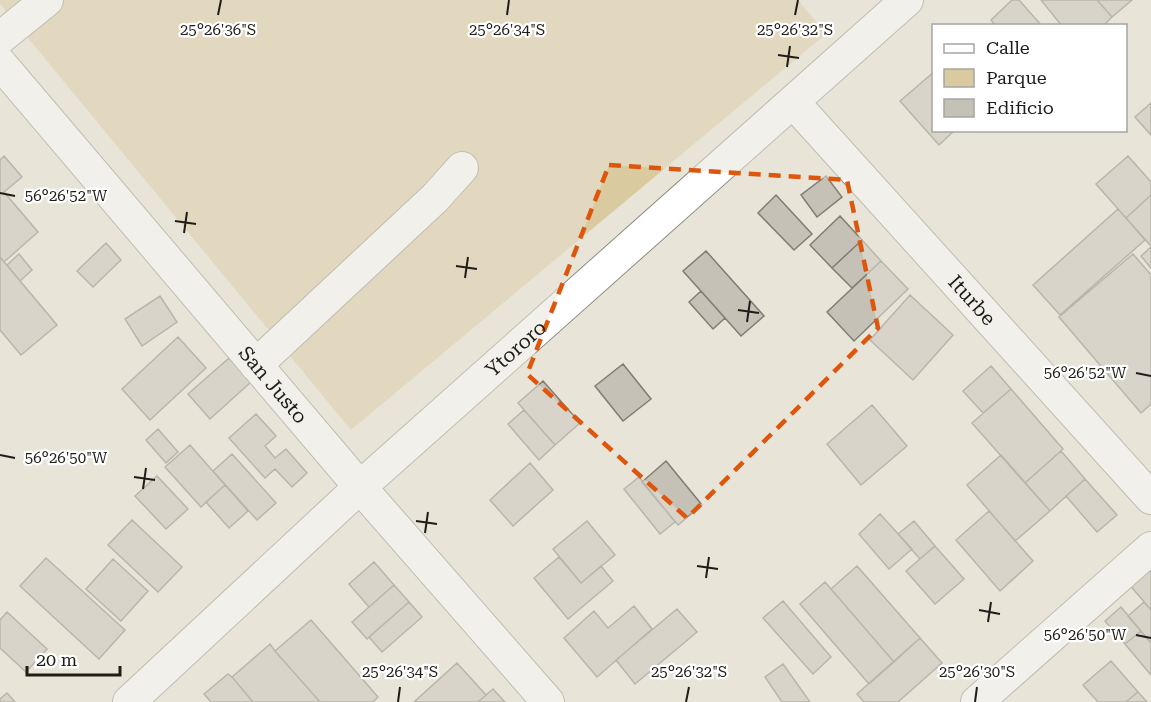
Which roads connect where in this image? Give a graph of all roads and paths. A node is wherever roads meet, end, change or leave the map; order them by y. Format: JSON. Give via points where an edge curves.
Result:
{"nodes":[{"id":1,"x":47,"y":0,"type":"edge"},
{"id":2,"x":907,"y":0,"type":"edge"},
{"id":3,"x":0,"y":38,"type":"edge"},
{"id":4,"x":0,"y":63,"type":"edge"},
{"id":5,"x":792,"y":102,"type":"junction"},
{"id":6,"x":462,"y":168,"type":"dead end"},
{"id":7,"x":256,"y":365,"type":"junction"},
{"id":8,"x":360,"y":487,"type":"junction"},
{"id":9,"x":1151,"y":498,"type":"edge"},
{"id":10,"x":1151,"y":548,"type":"edge"},
{"id":11,"x":129,"y":702,"type":"edge"},
{"id":12,"x":548,"y":702,"type":"edge"},
{"id":13,"x":977,"y":702,"type":"edge"}],
"edges":[{"from":1,"to":3,"type":"street"},
{"from":2,"to":5,"type":"street","name":"Ytororo"},
{"from":4,"to":7,"type":"street","name":"San Justo"},
{"from":5,"to":8,"type":"street","name":"Ytororo"},
{"from":5,"to":9,"type":"street","name":"Iturbe"},
{"from":6,"to":7,"type":"street","via":[[435,198]]},
{"from":7,"to":8,"type":"street","name":"San Justo"},
{"from":8,"to":11,"type":"street","name":"Ytororo"},
{"from":8,"to":12,"type":"street","name":"San Justo"},
{"from":10,"to":13,"type":"street"}]}
